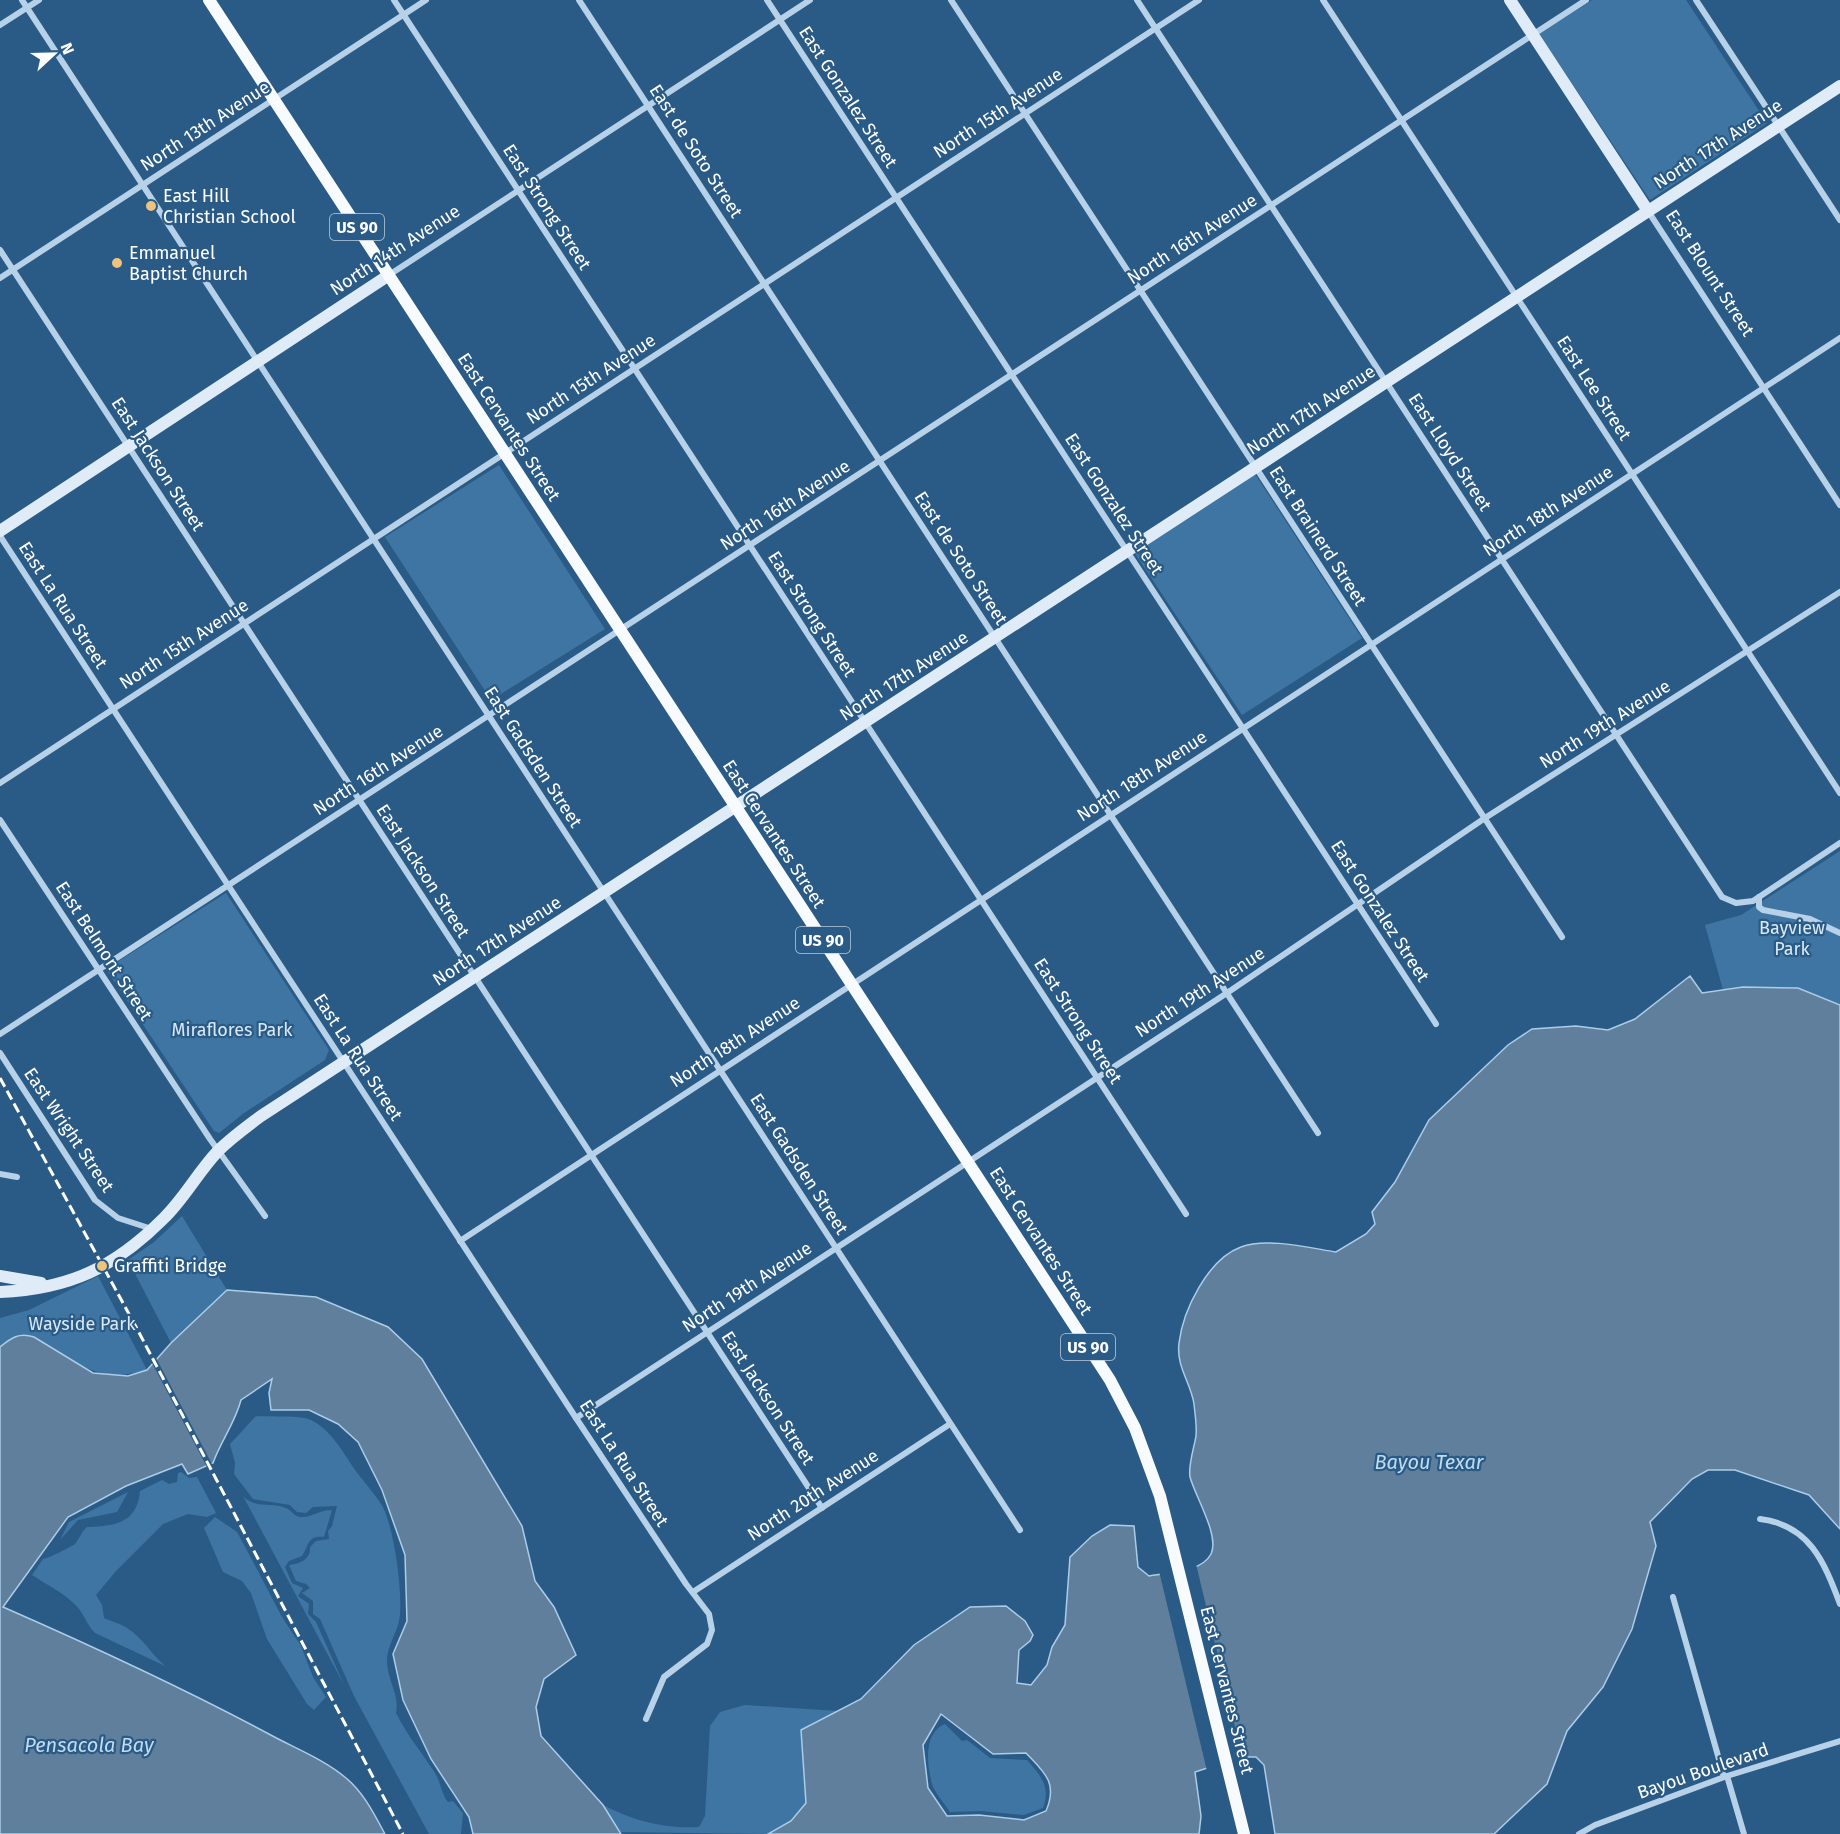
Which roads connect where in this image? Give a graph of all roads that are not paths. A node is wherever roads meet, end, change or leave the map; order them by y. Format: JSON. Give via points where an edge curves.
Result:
{"nodes":[{"id":1,"x":22,"y":0,"type":"edge"},
{"id":2,"x":39,"y":0,"type":"edge"},
{"id":3,"x":209,"y":0,"type":"edge"},
{"id":4,"x":394,"y":0,"type":"edge"},
{"id":5,"x":426,"y":0,"type":"edge"},
{"id":6,"x":579,"y":0,"type":"edge"},
{"id":7,"x":766,"y":0,"type":"edge"},
{"id":8,"x":810,"y":0,"type":"edge"},
{"id":9,"x":951,"y":0,"type":"edge"},
{"id":10,"x":1137,"y":0,"type":"edge"},
{"id":11,"x":1199,"y":0,"type":"edge"},
{"id":12,"x":1323,"y":0,"type":"edge"},
{"id":13,"x":1510,"y":0,"type":"edge"},
{"id":14,"x":1586,"y":0,"type":"edge"},
{"id":15,"x":1696,"y":0,"type":"edge"},
{"id":16,"x":27,"y":8,"type":"junction"},
{"id":17,"x":404,"y":15,"type":"junction"},
{"id":18,"x":780,"y":20,"type":"junction"},
{"id":19,"x":0,"y":25,"type":"edge"},
{"id":20,"x":1156,"y":28,"type":"junction"},
{"id":21,"x":1533,"y":35,"type":"junction"},
{"id":22,"x":1840,"y":86,"type":"edge"},
{"id":23,"x":274,"y":99,"type":"junction"},
{"id":24,"x":648,"y":106,"type":"junction"},
{"id":25,"x":1025,"y":114,"type":"junction"},
{"id":26,"x":1401,"y":120,"type":"junction"},
{"id":27,"x":1778,"y":126,"type":"junction"},
{"id":28,"x":142,"y":185,"type":"junction"},
{"id":29,"x":518,"y":191,"type":"junction"},
{"id":30,"x":896,"y":198,"type":"junction"},
{"id":31,"x":1271,"y":205,"type":"junction"},
{"id":32,"x":1648,"y":211,"type":"junction"},
{"id":33,"x":1840,"y":220,"type":"edge"},
{"id":34,"x":0,"y":250,"type":"edge"},
{"id":35,"x":13,"y":270,"type":"junction"},
{"id":36,"x":389,"y":275,"type":"junction"},
{"id":37,"x":0,"y":278,"type":"edge"},
{"id":38,"x":764,"y":284,"type":"junction"},
{"id":39,"x":1141,"y":290,"type":"junction"},
{"id":40,"x":1517,"y":297,"type":"junction"},
{"id":41,"x":1840,"y":338,"type":"edge"},
{"id":42,"x":258,"y":362,"type":"junction"},
{"id":43,"x":634,"y":369,"type":"junction"},
{"id":44,"x":1011,"y":375,"type":"junction"},
{"id":45,"x":1386,"y":382,"type":"junction"},
{"id":46,"x":1764,"y":388,"type":"junction"},
{"id":47,"x":129,"y":447,"type":"junction"},
{"id":48,"x":505,"y":453,"type":"junction"},
{"id":49,"x":880,"y":461,"type":"junction"},
{"id":50,"x":1256,"y":467,"type":"junction"},
{"id":51,"x":1632,"y":474,"type":"junction"},
{"id":52,"x":1840,"y":505,"type":"edge"},
{"id":53,"x":0,"y":531,"type":"edge"},
{"id":54,"x":0,"y":536,"type":"edge"},
{"id":55,"x":373,"y":539,"type":"junction"},
{"id":56,"x":750,"y":546,"type":"junction"},
{"id":57,"x":1127,"y":551,"type":"junction"},
{"id":58,"x":1502,"y":559,"type":"junction"},
{"id":59,"x":1840,"y":592,"type":"edge"},
{"id":60,"x":244,"y":623,"type":"junction"},
{"id":61,"x":620,"y":630,"type":"junction"},
{"id":62,"x":995,"y":638,"type":"junction"},
{"id":63,"x":1371,"y":644,"type":"junction"},
{"id":64,"x":1748,"y":651,"type":"junction"},
{"id":65,"x":113,"y":709,"type":"junction"},
{"id":66,"x":489,"y":716,"type":"junction"},
{"id":67,"x":865,"y":722,"type":"junction"},
{"id":68,"x":1243,"y":728,"type":"junction"},
{"id":69,"x":1616,"y":734,"type":"junction"},
{"id":70,"x":0,"y":783,"type":"edge"},
{"id":71,"x":1840,"y":793,"type":"edge"},
{"id":72,"x":359,"y":800,"type":"junction"},
{"id":73,"x":735,"y":807,"type":"junction"},
{"id":74,"x":1110,"y":814,"type":"junction"},
{"id":75,"x":1485,"y":818,"type":"junction"},
{"id":76,"x":0,"y":820,"type":"edge"},
{"id":77,"x":1840,"y":843,"type":"edge"},
{"id":78,"x":228,"y":886,"type":"junction"},
{"id":79,"x":604,"y":893,"type":"junction"},
{"id":80,"x":1759,"y":897,"type":"junction"},
{"id":81,"x":981,"y":899,"type":"junction"},
{"id":82,"x":1358,"y":905,"type":"junction"},
{"id":83,"x":1840,"y":933,"type":"edge"},
{"id":84,"x":1562,"y":938,"type":"dead end"},
{"id":85,"x":99,"y":970,"type":"junction"},
{"id":86,"x":475,"y":977,"type":"junction"},
{"id":87,"x":852,"y":984,"type":"junction"},
{"id":88,"x":1227,"y":993,"type":"junction"},
{"id":89,"x":1436,"y":1024,"type":"dead end"},
{"id":90,"x":0,"y":1034,"type":"edge"},
{"id":91,"x":0,"y":1053,"type":"edge"},
{"id":92,"x":344,"y":1062,"type":"junction"},
{"id":93,"x":719,"y":1070,"type":"junction"},
{"id":94,"x":1097,"y":1077,"type":"junction"},
{"id":95,"x":1318,"y":1133,"type":"dead end"},
{"id":96,"x":218,"y":1151,"type":"junction"},
{"id":97,"x":591,"y":1155,"type":"junction"},
{"id":98,"x":967,"y":1161,"type":"junction"},
{"id":99,"x":0,"y":1174,"type":"edge"},
{"id":100,"x":17,"y":1177,"type":"dead end"},
{"id":101,"x":1186,"y":1214,"type":"dead end"},
{"id":102,"x":265,"y":1216,"type":"dead end"},
{"id":103,"x":152,"y":1229,"type":"junction"},
{"id":104,"x":460,"y":1241,"type":"junction"},
{"id":105,"x":835,"y":1247,"type":"junction"},
{"id":106,"x":0,"y":1276,"type":"edge"},
{"id":107,"x":66,"y":1284,"type":"junction"},
{"id":108,"x":0,"y":1292,"type":"edge"},
{"id":109,"x":706,"y":1331,"type":"junction"},
{"id":110,"x":576,"y":1418,"type":"junction"},
{"id":111,"x":950,"y":1424,"type":"junction"},
{"id":112,"x":822,"y":1508,"type":"junction"},
{"id":113,"x":1760,"y":1519,"type":"dead end"},
{"id":114,"x":1020,"y":1530,"type":"dead end"},
{"id":115,"x":693,"y":1592,"type":"junction"},
{"id":116,"x":1673,"y":1597,"type":"dead end"},
{"id":117,"x":1840,"y":1604,"type":"edge"},
{"id":118,"x":646,"y":1719,"type":"dead end"},
{"id":119,"x":1840,"y":1741,"type":"edge"},
{"id":120,"x":1726,"y":1777,"type":"junction"},
{"id":121,"x":1244,"y":1834,"type":"edge"},
{"id":122,"x":1579,"y":1834,"type":"edge"},
{"id":123,"x":1744,"y":1834,"type":"edge"}],
"edges":[{"from":1,"to":16,"type":"street","name":"East Gadsden Street"},
{"from":2,"to":16,"type":"street"},
{"from":3,"to":23,"type":"main road","name":"East Cervantes Street","number":"US 90"},
{"from":4,"to":17,"type":"street","name":"East Strong Street"},
{"from":5,"to":17,"type":"street","name":"North 13th Avenue"},
{"from":6,"to":24,"type":"street","name":"East de Soto Street"},
{"from":7,"to":18,"type":"street","name":"East Gonzalez Street"},
{"from":8,"to":18,"type":"street","name":"North 14th Avenue"},
{"from":9,"to":25,"type":"street","name":"East Brainerd Street"},
{"from":10,"to":20,"type":"street","name":"East Lloyd Street"},
{"from":11,"to":20,"type":"street","name":"North 15th Avenue"},
{"from":12,"to":26,"type":"street","name":"East Lee Street"},
{"from":13,"to":21,"type":"street","name":"East Blount Street"},
{"from":14,"to":21,"type":"street","name":"North 16th Avenue"},
{"from":15,"to":27,"type":"street"},
{"from":16,"to":19,"type":"street"},
{"from":16,"to":28,"type":"street","name":"East Gadsden Street"},
{"from":17,"to":23,"type":"street","name":"North 13th Avenue"},
{"from":17,"to":29,"type":"street","name":"East Strong Street"},
{"from":18,"to":24,"type":"street","name":"North 14th Avenue"},
{"from":18,"to":30,"type":"street","name":"East Gonzalez Street"},
{"from":20,"to":25,"type":"street","name":"North 15th Avenue"},
{"from":20,"to":31,"type":"street","name":"East Lloyd Street"},
{"from":21,"to":26,"type":"street","name":"North 16th Avenue"},
{"from":21,"to":32,"type":"street","name":"East Blount Street"},
{"from":22,"to":27,"type":"street","name":"North 17th Avenue"},
{"from":23,"to":28,"type":"street","name":"North 13th Avenue"},
{"from":23,"to":36,"type":"main road","name":"East Cervantes Street","number":"US 90"},
{"from":24,"to":29,"type":"street","name":"North 14th Avenue"},
{"from":24,"to":38,"type":"street","name":"East de Soto Street"},
{"from":25,"to":30,"type":"street","name":"North 15th Avenue"},
{"from":25,"to":39,"type":"street","name":"East Brainerd Street"},
{"from":26,"to":31,"type":"street","name":"North 16th Avenue"},
{"from":26,"to":40,"type":"street","name":"East Lee Street"},
{"from":27,"to":32,"type":"street","name":"North 17th Avenue"},
{"from":27,"to":33,"type":"street"},
{"from":28,"to":35,"type":"street","name":"North 13th Avenue"},
{"from":28,"to":42,"type":"street","name":"East Gadsden Street"},
{"from":29,"to":36,"type":"street","name":"North 14th Avenue"},
{"from":29,"to":43,"type":"street","name":"East Strong Street"},
{"from":30,"to":38,"type":"street","name":"North 15th Avenue"},
{"from":30,"to":44,"type":"street","name":"East Gonzalez Street"},
{"from":31,"to":39,"type":"street","name":"North 16th Avenue"},
{"from":31,"to":45,"type":"street","name":"East Lloyd Street"},
{"from":32,"to":40,"type":"street","name":"North 17th Avenue"},
{"from":32,"to":46,"type":"street","name":"East Blount Street"},
{"from":34,"to":35,"type":"street","name":"East Jackson Street"},
{"from":35,"to":37,"type":"street","name":"North 13th Avenue"},
{"from":35,"to":47,"type":"street","name":"East Jackson Street"},
{"from":36,"to":42,"type":"street","name":"North 14th Avenue"},
{"from":36,"to":48,"type":"main road","name":"East Cervantes Street","number":"US 90"},
{"from":38,"to":43,"type":"street","name":"North 15th Avenue"},
{"from":38,"to":49,"type":"street","name":"East de Soto Street"},
{"from":39,"to":44,"type":"street","name":"North 16th Avenue"},
{"from":39,"to":50,"type":"street","name":"East Brainerd Street"},
{"from":40,"to":45,"type":"street","name":"North 17th Avenue"},
{"from":40,"to":51,"type":"street","name":"East Lee Street"},
{"from":41,"to":46,"type":"street","name":"North 18th Avenue"},
{"from":42,"to":47,"type":"street","name":"North 14th Avenue"},
{"from":42,"to":55,"type":"street","name":"East Gadsden Street"},
{"from":43,"to":48,"type":"street","name":"North 15th Avenue"},
{"from":43,"to":56,"type":"street","name":"East Strong Street"},
{"from":44,"to":49,"type":"street","name":"North 16th Avenue"},
{"from":44,"to":57,"type":"street","name":"East Gonzalez Street"},
{"from":45,"to":50,"type":"street","name":"North 17th Avenue"},
{"from":45,"to":58,"type":"street","name":"East Lloyd Street"},
{"from":46,"to":51,"type":"street","name":"North 18th Avenue"},
{"from":46,"to":52,"type":"street","name":"East Blount Street"},
{"from":47,"to":53,"type":"street","name":"North 14th Avenue"},
{"from":47,"to":60,"type":"street","name":"East Jackson Street"},
{"from":48,"to":55,"type":"street","name":"North 15th Avenue"},
{"from":48,"to":61,"type":"main road","name":"East Cervantes Street","number":"US 90"},
{"from":49,"to":56,"type":"street","name":"North 16th Avenue"},
{"from":49,"to":62,"type":"street","name":"East de Soto Street"},
{"from":50,"to":57,"type":"street","name":"North 17th Avenue"},
{"from":50,"to":63,"type":"street","name":"East Brainerd Street"},
{"from":51,"to":58,"type":"street","name":"North 18th Avenue"},
{"from":51,"to":64,"type":"street","name":"East Lee Street"},
{"from":54,"to":65,"type":"street","name":"East La Rua Street"},
{"from":55,"to":60,"type":"street","name":"North 15th Avenue"},
{"from":55,"to":66,"type":"street","name":"East Gadsden Street"},
{"from":56,"to":61,"type":"street","name":"North 16th Avenue"},
{"from":56,"to":67,"type":"street","name":"East Strong Street"},
{"from":57,"to":62,"type":"street","name":"North 17th Avenue"},
{"from":57,"to":68,"type":"street","name":"East Gonzalez Street"},
{"from":58,"to":63,"type":"street","name":"North 18th Avenue"},
{"from":58,"to":69,"type":"street","name":"East Lloyd Street"},
{"from":59,"to":64,"type":"street","name":"North 19th Avenue"},
{"from":60,"to":65,"type":"street","name":"North 15th Avenue"},
{"from":60,"to":72,"type":"street","name":"East Jackson Street"},
{"from":61,"to":66,"type":"street","name":"North 16th Avenue"},
{"from":61,"to":73,"type":"main road","name":"East Cervantes Street","number":"US 90"},
{"from":62,"to":67,"type":"street","name":"North 17th Avenue"},
{"from":62,"to":74,"type":"street","name":"East de Soto Street"},
{"from":63,"to":68,"type":"street","name":"North 18th Avenue"},
{"from":63,"to":75,"type":"street","name":"East Brainerd Street"},
{"from":64,"to":69,"type":"street","name":"North 19th Avenue"},
{"from":64,"to":71,"type":"street","name":"East Lee Street"},
{"from":65,"to":70,"type":"street","name":"North 15th Avenue"},
{"from":65,"to":78,"type":"street","name":"East La Rua Street"},
{"from":66,"to":72,"type":"street","name":"North 16th Avenue"},
{"from":66,"to":79,"type":"street","name":"East Gadsden Street"},
{"from":67,"to":73,"type":"street","name":"North 17th Avenue"},
{"from":67,"to":81,"type":"street","name":"East Strong Street"},
{"from":68,"to":74,"type":"street","name":"North 18th Avenue"},
{"from":68,"to":82,"type":"street","name":"East Gonzalez Street"},
{"from":69,"to":75,"type":"street","name":"North 19th Avenue"},
{"from":69,"to":80,"type":"street","name":"East Lloyd Street","via":[[1722,897],[1736,903]]},
{"from":72,"to":78,"type":"street","name":"North 16th Avenue"},
{"from":72,"to":86,"type":"street","name":"East Jackson Street"},
{"from":73,"to":79,"type":"street","name":"North 17th Avenue"},
{"from":73,"to":87,"type":"main road","name":"East Cervantes Street","number":"US 90"},
{"from":74,"to":81,"type":"street","name":"North 18th Avenue"},
{"from":74,"to":88,"type":"street","name":"East de Soto Street"},
{"from":75,"to":82,"type":"street","name":"North 19th Avenue"},
{"from":75,"to":84,"type":"street","name":"East Brainerd Street"},
{"from":76,"to":85,"type":"street","name":"East Belmont Street"},
{"from":77,"to":80,"type":"street"},
{"from":78,"to":85,"type":"street","name":"North 16th Avenue"},
{"from":78,"to":92,"type":"street","name":"East La Rua Street"},
{"from":79,"to":86,"type":"street","name":"North 17th Avenue"},
{"from":79,"to":93,"type":"street","name":"East Gadsden Street"},
{"from":80,"to":83,"type":"street","via":[[1762,910],[1810,919]]},
{"from":81,"to":87,"type":"street","name":"North 18th Avenue"},
{"from":81,"to":94,"type":"street","name":"East Strong Street"},
{"from":82,"to":88,"type":"street","name":"North 19th Avenue"},
{"from":82,"to":89,"type":"street","name":"East Gonzalez Street"},
{"from":85,"to":90,"type":"street","name":"North 16th Avenue"},
{"from":85,"to":96,"type":"street","name":"East Belmont Street"},
{"from":86,"to":92,"type":"street","name":"North 17th Avenue"},
{"from":86,"to":97,"type":"street","name":"East Jackson Street"},
{"from":87,"to":93,"type":"street","name":"North 18th Avenue"},
{"from":87,"to":98,"type":"main road","name":"East Cervantes Street","number":"US 90"},
{"from":88,"to":94,"type":"street","name":"North 19th Avenue"},
{"from":88,"to":95,"type":"street","name":"East de Soto Street"},
{"from":91,"to":103,"type":"street","name":"East Wright Street","via":[[95,1200],[118,1218]]},
{"from":92,"to":96,"type":"street","name":"North 17th Avenue","via":[[261,1116]]},
{"from":92,"to":104,"type":"street","name":"East La Rua Street"},
{"from":93,"to":97,"type":"street","name":"North 18th Avenue"},
{"from":93,"to":105,"type":"street","name":"East Gadsden Street"},
{"from":94,"to":98,"type":"street","name":"North 19th Avenue"},
{"from":94,"to":101,"type":"street","name":"East Strong Street"},
{"from":96,"to":102,"type":"street","name":"East Belmont Street"},
{"from":96,"to":103,"type":"street","name":"North 17th Avenue"},
{"from":97,"to":104,"type":"street","name":"North 18th Avenue"},
{"from":97,"to":109,"type":"street","name":"East Jackson Street"},
{"from":98,"to":105,"type":"street","name":"North 19th Avenue"},
{"from":98,"to":121,"type":"main road","name":"East Cervantes Street","number":"US 90","via":[[1119,1397],[1150,1465]]},
{"from":99,"to":100,"type":"street"},
{"from":103,"to":107,"type":"street","name":"North 17th Avenue","via":[[95,1270]]},
{"from":104,"to":110,"type":"street","name":"East La Rua Street"},
{"from":105,"to":109,"type":"street","name":"North 19th Avenue"},
{"from":105,"to":111,"type":"street","name":"East Gadsden Street"},
{"from":106,"to":107,"type":"street"},
{"from":107,"to":108,"type":"street","name":"North 17th Avenue"},
{"from":109,"to":110,"type":"street","name":"North 19th Avenue"},
{"from":109,"to":112,"type":"street","name":"East Jackson Street"},
{"from":110,"to":115,"type":"street","name":"East La Rua Street"},
{"from":111,"to":112,"type":"street","name":"North 20th Avenue"},
{"from":111,"to":114,"type":"street","name":"East Gadsden Street"},
{"from":112,"to":115,"type":"street","name":"North 20th Avenue"},
{"from":113,"to":117,"type":"street","via":[[1778,1521],[1800,1532],[1825,1567]]},
{"from":115,"to":118,"type":"street","name":"East La Rua Street","via":[[709,1614],[711,1637],[702,1649],[664,1677]]},
{"from":116,"to":120,"type":"street"},
{"from":119,"to":120,"type":"street","name":"Bayou Boulevard"},
{"from":120,"to":122,"type":"street","name":"Bayou Boulevard"},
{"from":120,"to":123,"type":"street"}]}
